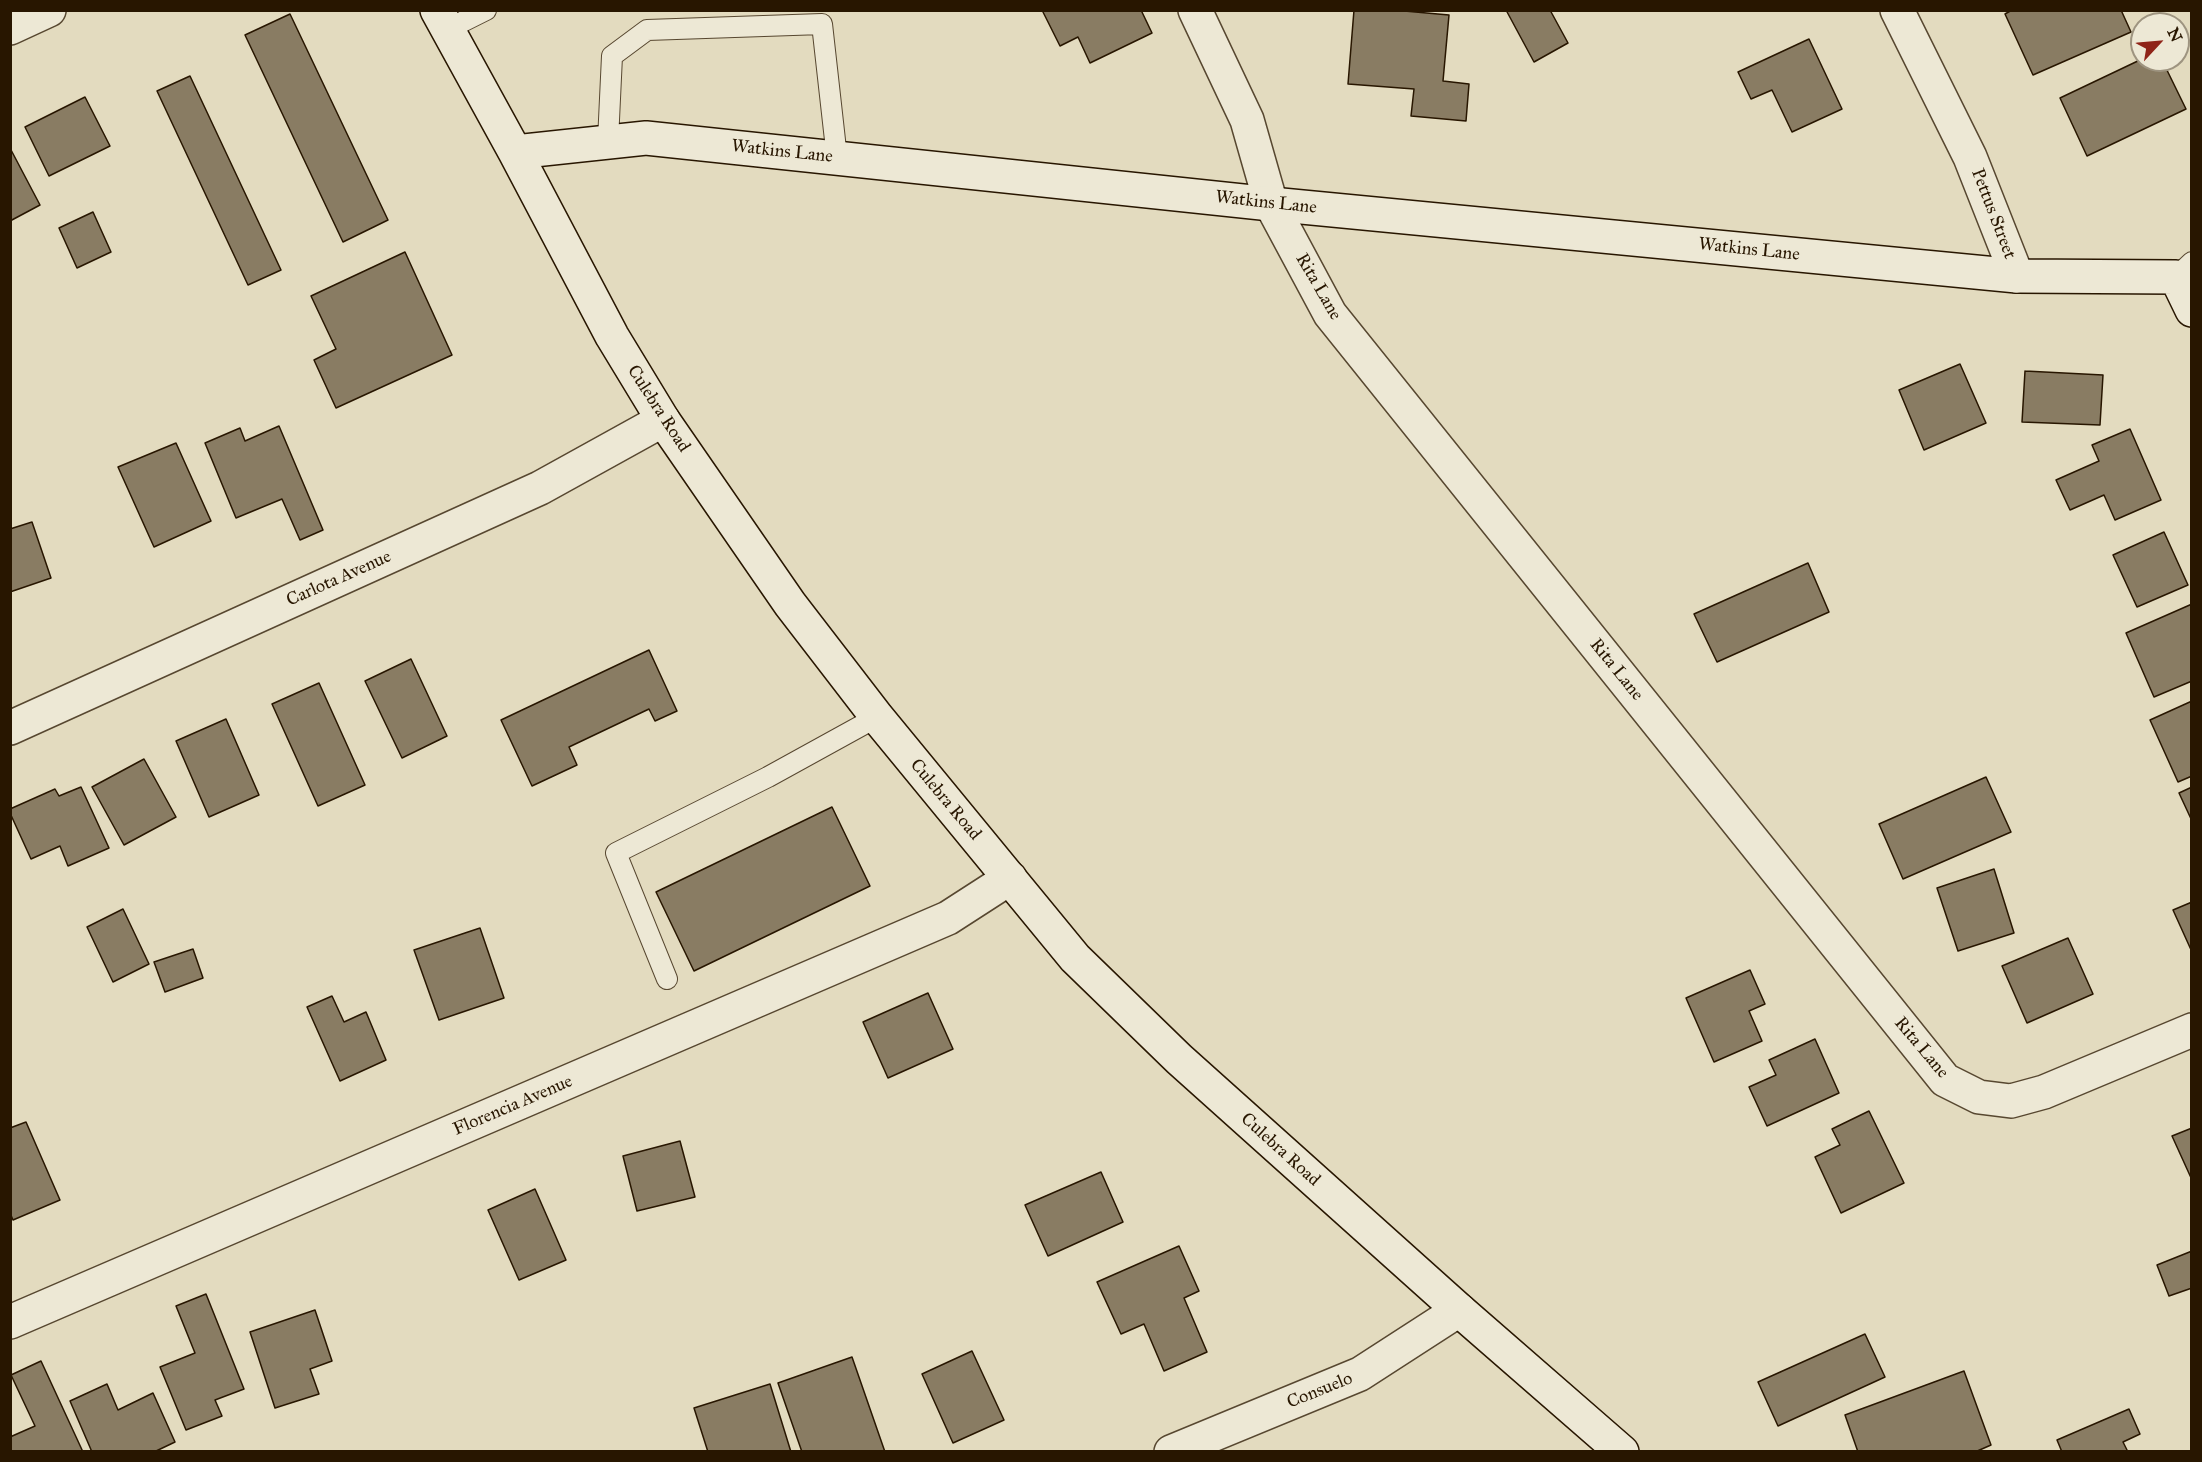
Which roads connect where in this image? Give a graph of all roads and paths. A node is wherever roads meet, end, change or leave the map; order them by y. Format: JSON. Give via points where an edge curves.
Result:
{"nodes":[{"id":1,"x":50,"y":10,"type":"edge"},
{"id":2,"x":486,"y":10,"type":"edge"},
{"id":3,"x":1195,"y":10,"type":"edge"},
{"id":4,"x":1897,"y":10,"type":"edge"},
{"id":5,"x":442,"y":20,"type":"edge"},
{"id":6,"x":14,"y":21,"type":"edge"},
{"id":7,"x":608,"y":141,"type":"junction"},
{"id":8,"x":515,"y":152,"type":"junction"},
{"id":9,"x":837,"y":158,"type":"junction"},
{"id":10,"x":1271,"y":204,"type":"junction"},
{"id":11,"x":2183,"y":270,"type":"edge"},
{"id":12,"x":2017,"y":276,"type":"junction"},
{"id":13,"x":2192,"y":310,"type":"edge"},
{"id":14,"x":663,"y":420,"type":"junction"},
{"id":15,"x":877,"y":717,"type":"junction"},
{"id":16,"x":10,"y":728,"type":"edge"},
{"id":17,"x":1010,"y":878,"type":"junction"},
{"id":18,"x":667,"y":979,"type":"dead end"},
{"id":19,"x":2192,"y":1030,"type":"edge"},
{"id":20,"x":1459,"y":1310,"type":"junction"},
{"id":21,"x":10,"y":1322,"type":"edge"},
{"id":22,"x":1171,"y":1452,"type":"edge"},
{"id":23,"x":1622,"y":1452,"type":"edge"}],
"edges":[{"from":1,"to":6,"type":"street"},
{"from":2,"to":5,"type":"lane"},
{"from":3,"to":10,"type":"street","name":"Rita Lane","via":[[1247,120]]},
{"from":4,"to":12,"type":"street","name":"Pettus Street","via":[[1970,157]]},
{"from":5,"to":8,"type":"street","name":"Culebra Road"},
{"from":7,"to":8,"type":"street","name":"Watkins Lane"},
{"from":7,"to":9,"type":"street","name":"Watkins Lane","via":[[646,138]]},
{"from":7,"to":9,"type":"lane","via":[[612,56],[647,30],[822,24]]},
{"from":8,"to":14,"type":"street","name":"Culebra Road","via":[[612,336]]},
{"from":9,"to":10,"type":"street","name":"Watkins Lane"},
{"from":10,"to":12,"type":"street","name":"Watkins Lane"},
{"from":10,"to":19,"type":"street","name":"Rita Lane","via":[[1330,314],[1945,1080],[1979,1097],[2011,1101],[2044,1092]]},
{"from":11,"to":12,"type":"street","name":"Pettus Street"},
{"from":11,"to":13,"type":"street","name":"Pettus Street"},
{"from":14,"to":15,"type":"street","name":"Culebra Road","via":[[790,604]]},
{"from":14,"to":16,"type":"street","name":"Carlota Avenue","via":[[540,488]]},
{"from":15,"to":17,"type":"street","name":"Culebra Road"},
{"from":15,"to":18,"type":"lane","via":[[616,853]]},
{"from":17,"to":20,"type":"street","name":"Culebra Road","via":[[1075,958],[1179,1059]]},
{"from":17,"to":21,"type":"street","name":"Florencia Avenue","via":[[948,918]]},
{"from":20,"to":22,"type":"street","name":"Consuelo","via":[[1360,1374]]},
{"from":20,"to":23,"type":"street","name":"Culebra Road"}]}
